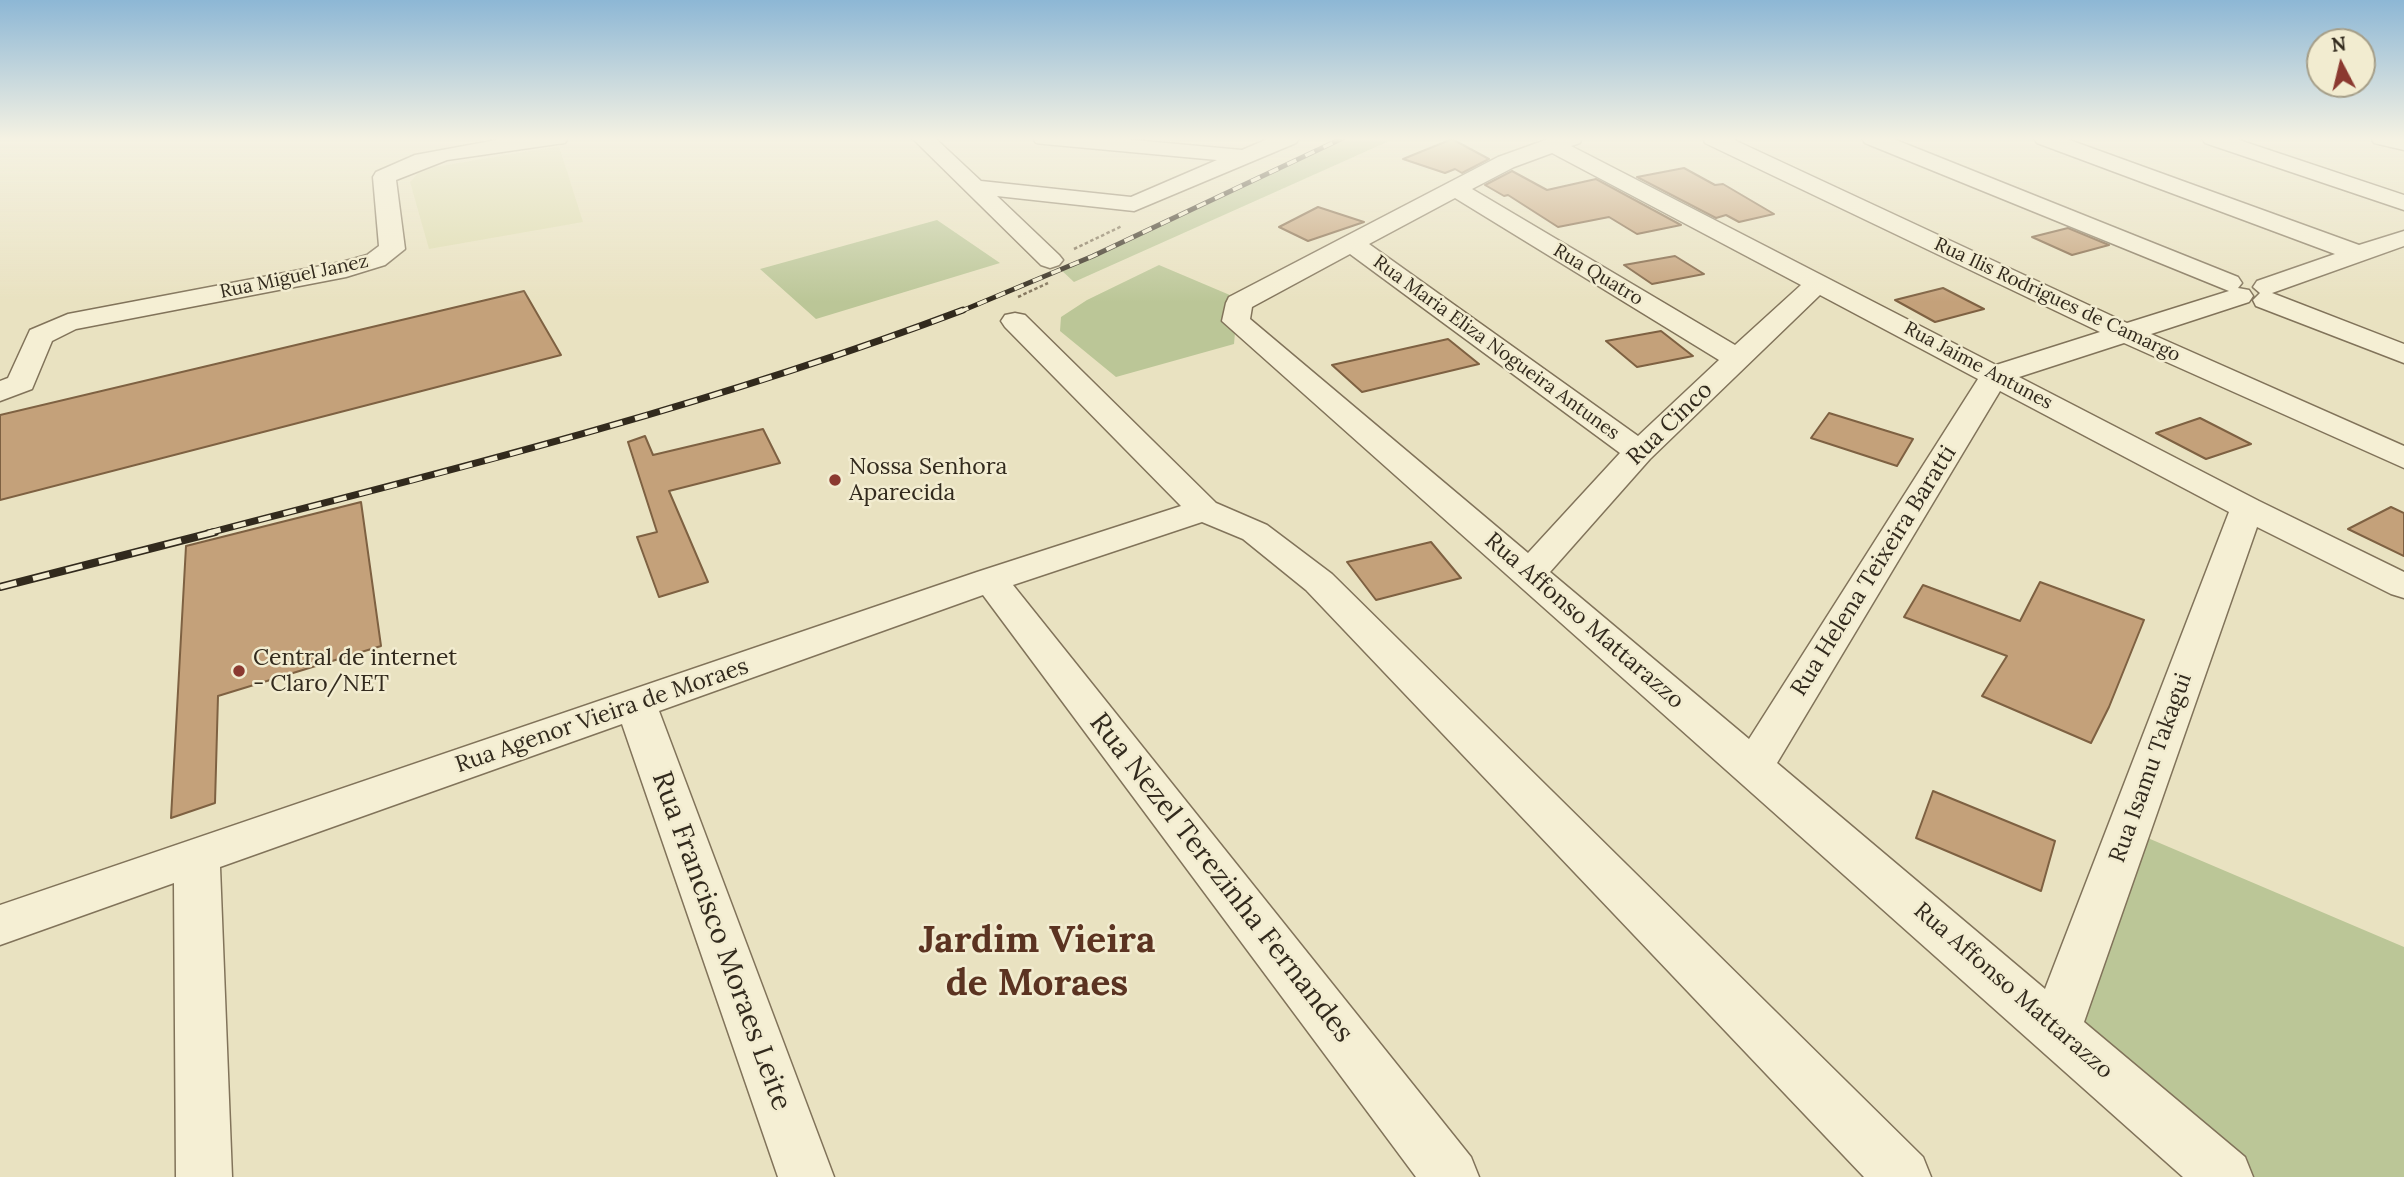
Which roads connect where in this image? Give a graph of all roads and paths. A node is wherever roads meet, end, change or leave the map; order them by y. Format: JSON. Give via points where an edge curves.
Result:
{"nodes":[{"id":1,"x":386,"y":193,"type":"edge"},
{"id":2,"x":982,"y":193,"type":"edge"},
{"id":3,"x":1036,"y":193,"type":"edge"},
{"id":4,"x":1161,"y":193,"type":"edge"},
{"id":5,"x":1452,"y":193,"type":"edge"},
{"id":6,"x":1462,"y":193,"type":"edge"},
{"id":7,"x":1657,"y":193,"type":"edge"},
{"id":8,"x":1829,"y":193,"type":"edge"},
{"id":9,"x":2009,"y":193,"type":"edge"},
{"id":10,"x":2193,"y":193,"type":"edge"},
{"id":11,"x":2374,"y":193,"type":"edge"},
{"id":12,"x":1137,"y":203,"type":"junction"},
{"id":13,"x":2404,"y":203,"type":"edge"},
{"id":14,"x":2404,"y":238,"type":"edge"},
{"id":15,"x":1354,"y":245,"type":"junction"},
{"id":16,"x":2358,"y":254,"type":"junction"},
{"id":17,"x":1050,"y":260,"type":"junction"},
{"id":18,"x":1819,"y":282,"type":"junction"},
{"id":19,"x":2255,"y":292,"type":"junction"},
{"id":20,"x":1015,"y":321,"type":"joint"},
{"id":21,"x":2123,"y":332,"type":"junction"},
{"id":22,"x":2404,"y":343,"type":"edge"},
{"id":23,"x":2404,"y":354,"type":"edge"},
{"id":24,"x":1738,"y":359,"type":"junction"},
{"id":25,"x":1995,"y":375,"type":"junction"},
{"id":26,"x":11,"y":388,"type":"edge"},
{"id":27,"x":1639,"y":452,"type":"junction"},
{"id":28,"x":2404,"y":458,"type":"edge"},
{"id":29,"x":2247,"y":508,"type":"junction"},
{"id":30,"x":1204,"y":510,"type":"junction"},
{"id":31,"x":1529,"y":573,"type":"junction"},
{"id":32,"x":990,"y":580,"type":"junction"},
{"id":33,"x":2404,"y":586,"type":"edge"},
{"id":34,"x":636,"y":705,"type":"junction"},
{"id":35,"x":1753,"y":767,"type":"junction"},
{"id":36,"x":197,"y":856,"type":"junction"},
{"id":37,"x":0,"y":925,"type":"edge"},
{"id":38,"x":2056,"y":1028,"type":"junction"},
{"id":39,"x":204,"y":1177,"type":"edge"},
{"id":40,"x":806,"y":1177,"type":"edge"},
{"id":41,"x":1451,"y":1177,"type":"edge"},
{"id":42,"x":1903,"y":1177,"type":"edge"},
{"id":43,"x":2225,"y":1177,"type":"edge"}],
"edges":[{"from":1,"to":26,"type":"street","name":"Rua Miguel Janez","via":[[392,249],[376,260],[68,322],[40,336]]},
{"from":2,"to":17,"type":"street"},
{"from":3,"to":12,"type":"street"},
{"from":4,"to":12,"type":"street"},
{"from":5,"to":15,"type":"street","name":"Rua Affonso Mattarazzo"},
{"from":6,"to":24,"type":"street","name":"Rua Quatro"},
{"from":7,"to":18,"type":"street","name":"Rua Jaime Antunes"},
{"from":8,"to":21,"type":"street","name":"Rua Ilis Rodrigues de Camargo"},
{"from":9,"to":19,"type":"street"},
{"from":10,"to":16,"type":"street"},
{"from":11,"to":13,"type":"street"},
{"from":12,"to":17,"type":"path","via":[[1125,225]]},
{"from":14,"to":16,"type":"street"},
{"from":15,"to":27,"type":"street","name":"Rua Maria Eliza Nogueira Antunes"},
{"from":15,"to":31,"type":"street","name":"Rua Affonso Mattarazzo","via":[[1239,303],[1237,321]]},
{"from":16,"to":19,"type":"street"},
{"from":17,"to":20,"type":"path","via":[[1055,279],[1010,304]]},
{"from":18,"to":24,"type":"street","name":"Rua Cinco"},
{"from":18,"to":25,"type":"street","name":"Rua Jaime Antunes"},
{"from":19,"to":21,"type":"street"},
{"from":19,"to":22,"type":"street"},
{"from":19,"to":23,"type":"street"},
{"from":20,"to":30,"type":"street"},
{"from":21,"to":25,"type":"street"},
{"from":21,"to":28,"type":"street","name":"Rua Ilis Rodrigues de Camargo"},
{"from":24,"to":27,"type":"street","name":"Rua Cinco"},
{"from":25,"to":29,"type":"street","name":"Rua Jaime Antunes"},
{"from":25,"to":35,"type":"street","name":"Rua Helena Teixeira Baratti"},
{"from":27,"to":31,"type":"street","name":"Rua Cinco"},
{"from":29,"to":33,"type":"street","name":"Rua Jaime Antunes"},
{"from":29,"to":38,"type":"street","name":"Rua Isamu Takagui"},
{"from":30,"to":32,"type":"street","name":"Rua Agenor Vieira de Moraes"},
{"from":30,"to":42,"type":"street","via":[[1255,532],[1320,582]]},
{"from":31,"to":35,"type":"street","name":"Rua Affonso Mattarazzo"},
{"from":32,"to":34,"type":"street","name":"Rua Agenor Vieira de Moraes"},
{"from":32,"to":41,"type":"street","name":"Rua Nezel Terezinha Fernandes"},
{"from":34,"to":36,"type":"street","name":"Rua Agenor Vieira de Moraes"},
{"from":34,"to":40,"type":"street","name":"Rua Francisco Moraes Leite"},
{"from":35,"to":38,"type":"street","name":"Rua Affonso Mattarazzo"},
{"from":36,"to":37,"type":"street","name":"Rua Agenor Vieira de Moraes"},
{"from":36,"to":39,"type":"street"},
{"from":38,"to":43,"type":"street","name":"Rua Affonso Mattarazzo"}]}
